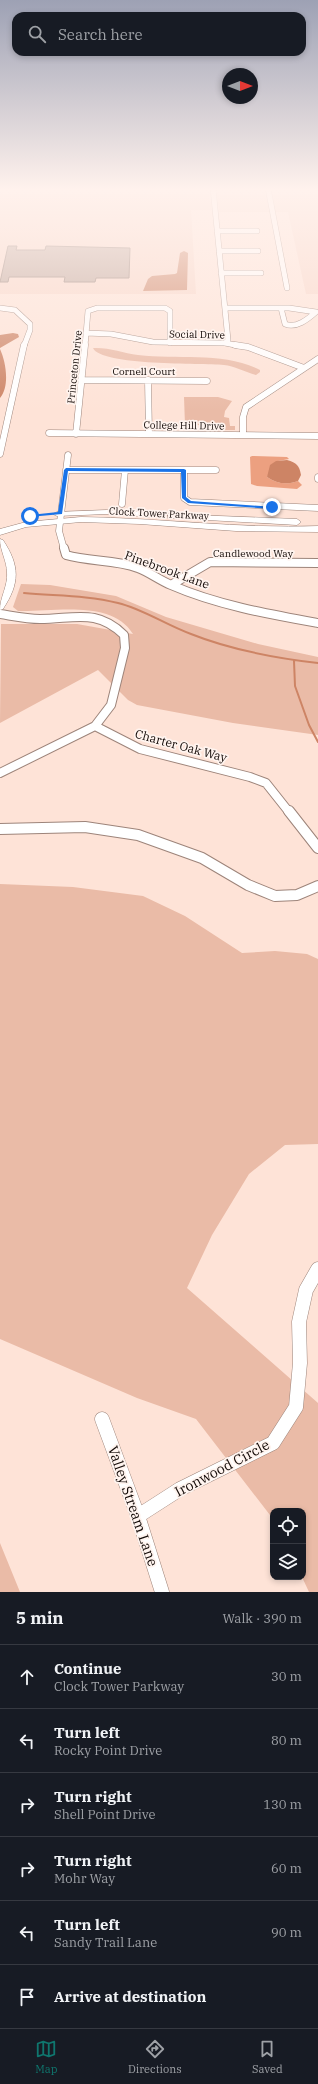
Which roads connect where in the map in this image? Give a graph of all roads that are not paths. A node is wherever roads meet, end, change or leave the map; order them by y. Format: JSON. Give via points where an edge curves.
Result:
{"nodes":[{"id":1,"x":220,"y":262,"type":"edge"},
{"id":2,"x":281,"y":262,"type":"edge"},
{"id":3,"x":221,"y":273,"type":"junction"},
{"id":4,"x":260,"y":273,"type":"dead end"},
{"id":5,"x":286,"y":288,"type":"dead end"},
{"id":6,"x":0,"y":308,"type":"edge"},
{"id":7,"x":226,"y":308,"type":"junction"},
{"id":8,"x":281,"y":308,"type":"junction"},
{"id":9,"x":86,"y":333,"type":"junction"},
{"id":10,"x":170,"y":343,"type":"junction"},
{"id":11,"x":226,"y":343,"type":"junction"},
{"id":12,"x":318,"y":359,"type":"edge"},
{"id":13,"x":304,"y":368,"type":"junction"},
{"id":14,"x":82,"y":380,"type":"junction"},
{"id":15,"x":148,"y":380,"type":"junction"},
{"id":16,"x":207,"y":381,"type":"dead end"},
{"id":17,"x":3,"y":426,"type":"edge"},
{"id":18,"x":49,"y":434,"type":"dead end"},
{"id":19,"x":76,"y":434,"type":"junction"},
{"id":20,"x":149,"y":434,"type":"junction"},
{"id":21,"x":243,"y":435,"type":"junction"},
{"id":22,"x":318,"y":436,"type":"edge"},
{"id":23,"x":0,"y":454,"type":"edge"},
{"id":24,"x":68,"y":455,"type":"dead end"},
{"id":25,"x":66,"y":470,"type":"junction"},
{"id":26,"x":125,"y":470,"type":"junction"},
{"id":27,"x":184,"y":470,"type":"junction"},
{"id":28,"x":216,"y":470,"type":"dead end"},
{"id":29,"x":122,"y":504,"type":"dead end"},
{"id":30,"x":318,"y":508,"type":"edge"},
{"id":31,"x":60,"y":517,"type":"junction"},
{"id":32,"x":318,"y":522,"type":"edge"},
{"id":33,"x":0,"y":524,"type":"edge"},
{"id":34,"x":318,"y":529,"type":"edge"},
{"id":35,"x":0,"y":532,"type":"edge"},
{"id":36,"x":0,"y":542,"type":"edge"},
{"id":37,"x":318,"y":563,"type":"edge"},
{"id":38,"x":171,"y":585,"type":"junction"},
{"id":39,"x":0,"y":607,"type":"edge"},
{"id":40,"x":0,"y":614,"type":"edge"},
{"id":41,"x":318,"y":623,"type":"edge"},
{"id":42,"x":95,"y":726,"type":"junction"},
{"id":43,"x":0,"y":773,"type":"edge"},
{"id":44,"x":0,"y":830,"type":"edge"},
{"id":45,"x":318,"y":848,"type":"edge"},
{"id":46,"x":318,"y":886,"type":"edge"},
{"id":47,"x":318,"y":1269,"type":"edge"},
{"id":48,"x":102,"y":1420,"type":"dead end"},
{"id":49,"x":138,"y":1516,"type":"junction"},
{"id":50,"x":162,"y":1592,"type":"edge"}],
"edges":[{"from":1,"to":3,"type":"street"},
{"from":2,"to":5,"type":"street"},
{"from":3,"to":4,"type":"street"},
{"from":3,"to":7,"type":"street","via":[[226,291]]},
{"from":6,"to":17,"type":"street","via":[[15,310],[30,324]]},
{"from":7,"to":8,"type":"street"},
{"from":7,"to":11,"type":"street"},
{"from":8,"to":8,"type":"street","via":[[284,324],[290,326],[316,312],[311,309]]},
{"from":9,"to":10,"type":"street","name":"Social Drive"},
{"from":9,"to":10,"type":"street","name":"Princeton Drive","via":[[88,311],[97,308],[165,308],[170,311]]},
{"from":9,"to":14,"type":"street","name":"Princeton Drive"},
{"from":10,"to":11,"type":"street","name":"Social Drive"},
{"from":11,"to":13,"type":"street","name":"Social Drive","via":[[248,347]]},
{"from":12,"to":13,"type":"street"},
{"from":13,"to":21,"type":"street","via":[[246,407],[242,418]]},
{"from":14,"to":15,"type":"street","name":"Cornell Court"},
{"from":14,"to":19,"type":"street","name":"Princeton Drive"},
{"from":15,"to":16,"type":"street","name":"Cornell Court"},
{"from":15,"to":20,"type":"street"},
{"from":17,"to":23,"type":"street"},
{"from":18,"to":19,"type":"street","name":"College Hill Drive"},
{"from":19,"to":20,"type":"street","name":"College Hill Drive"},
{"from":20,"to":21,"type":"street","name":"College Hill Drive"},
{"from":21,"to":22,"type":"street","name":"College Hill Drive"},
{"from":24,"to":25,"type":"street"},
{"from":25,"to":26,"type":"street"},
{"from":25,"to":31,"type":"street"},
{"from":26,"to":27,"type":"street"},
{"from":26,"to":29,"type":"street"},
{"from":27,"to":28,"type":"street"},
{"from":27,"to":30,"type":"street","via":[[184,498],[190,502]]},
{"from":31,"to":32,"type":"street","name":"Clock Tower Parkway","via":[[107,512],[224,520]]},
{"from":31,"to":33,"type":"street","name":"Clock Tower Parkway","via":[[30,516]]},
{"from":31,"to":34,"type":"street","name":"Clock Tower Parkway","via":[[260,529]]},
{"from":31,"to":35,"type":"street","name":"Clock Tower Parkway"},
{"from":31,"to":38,"type":"street","name":"Pinebrook Lane","via":[[58,531],[66,555],[131,566]]},
{"from":36,"to":39,"type":"street","via":[[12,565],[12,579],[9,593]]},
{"from":37,"to":38,"type":"street","name":"Candlewood Way","via":[[210,562]]},
{"from":38,"to":41,"type":"street","name":"Pinebrook Lane","via":[[241,608]]},
{"from":40,"to":42,"type":"street","via":[[39,619],[97,617],[114,625],[124,635],[125,648],[111,705]]},
{"from":42,"to":43,"type":"street"},
{"from":42,"to":45,"type":"street","name":"Charter Oak Way","via":[[140,749],[250,776],[266,784]]},
{"from":44,"to":46,"type":"street","via":[[85,827],[138,835],[202,858],[248,885],[275,896],[297,895]]},
{"from":47,"to":49,"type":"street","name":"Ironwood Circle","via":[[306,1290],[299,1322],[300,1363],[296,1407],[273,1443],[180,1489]]},
{"from":48,"to":49,"type":"street","name":"Valley Stream Lane"},
{"from":49,"to":50,"type":"street","name":"Valley Stream Lane"}]}
